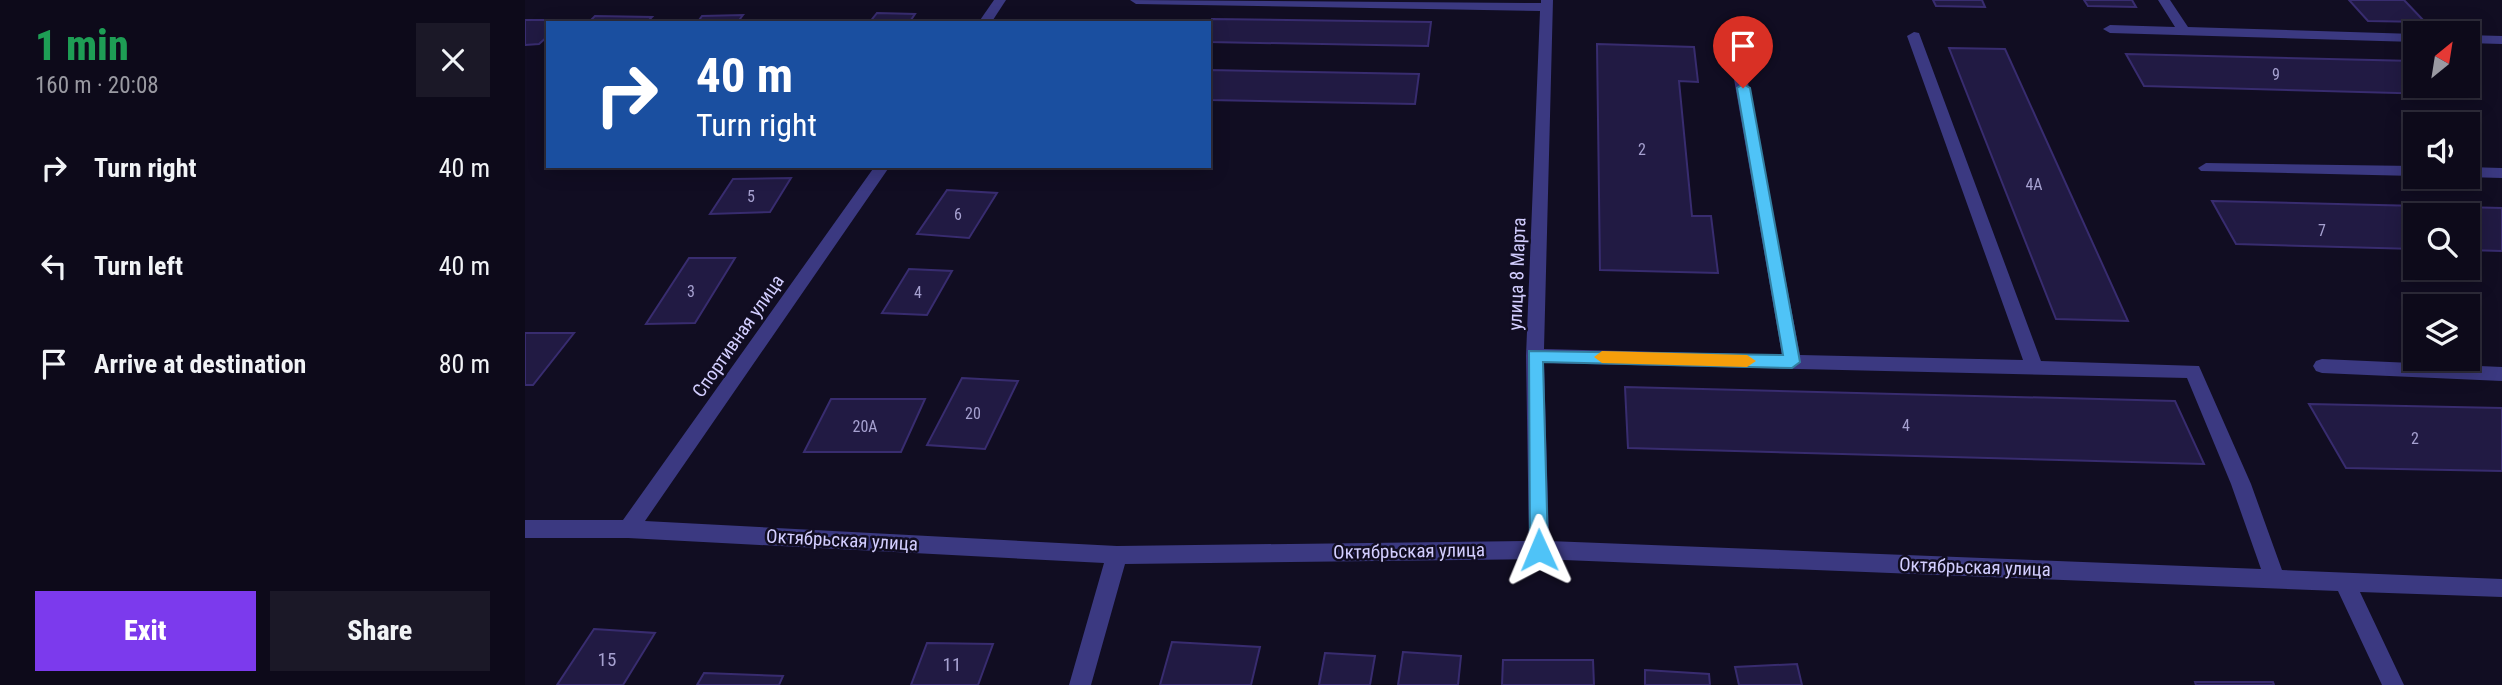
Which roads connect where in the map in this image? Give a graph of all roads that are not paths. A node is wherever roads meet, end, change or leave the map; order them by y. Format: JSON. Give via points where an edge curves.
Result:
{"nodes":[{"id":1,"x":1000,"y":0,"type":"edge"},
{"id":2,"x":1136,"y":0,"type":"edge"},
{"id":3,"x":2164,"y":0,"type":"edge"},
{"id":4,"x":1547,"y":4,"type":"edge"},
{"id":5,"x":985,"y":21,"type":"edge"},
{"id":6,"x":2110,"y":29,"type":"dead end"},
{"id":7,"x":2184,"y":31,"type":"junction"},
{"id":8,"x":1733,"y":33,"type":"dead end"},
{"id":9,"x":1914,"y":36,"type":"dead end"},
{"id":10,"x":2403,"y":37,"type":"edge"},
{"id":11,"x":2480,"y":39,"type":"edge"},
{"id":12,"x":2502,"y":40,"type":"edge"},
{"id":13,"x":882,"y":168,"type":"edge"},
{"id":14,"x":2206,"y":168,"type":"dead end"},
{"id":15,"x":2403,"y":171,"type":"edge"},
{"id":16,"x":2480,"y":172,"type":"edge"},
{"id":17,"x":2502,"y":173,"type":"edge"},
{"id":18,"x":1535,"y":356,"type":"junction"},
{"id":19,"x":1792,"y":362,"type":"junction"},
{"id":20,"x":2322,"y":366,"type":"dead end"},
{"id":21,"x":2034,"y":367,"type":"junction"},
{"id":22,"x":2502,"y":373,"type":"edge"},
{"id":23,"x":525,"y":529,"type":"edge"},
{"id":24,"x":628,"y":529,"type":"junction"},
{"id":25,"x":1539,"y":550,"type":"junction"},
{"id":26,"x":1118,"y":555,"type":"junction"},
{"id":27,"x":2274,"y":578,"type":"junction"},
{"id":28,"x":2346,"y":583,"type":"junction"},
{"id":29,"x":2502,"y":588,"type":"edge"},
{"id":30,"x":1080,"y":685,"type":"edge"},
{"id":31,"x":2393,"y":685,"type":"edge"}],
"edges":[{"from":1,"to":5,"type":"street"},
{"from":2,"to":4,"type":"street"},
{"from":3,"to":7,"type":"street"},
{"from":4,"to":18,"type":"street","name":"улица 8 Марта"},
{"from":6,"to":7,"type":"street"},
{"from":7,"to":10,"type":"street"},
{"from":8,"to":19,"type":"street"},
{"from":9,"to":21,"type":"street"},
{"from":11,"to":12,"type":"street"},
{"from":13,"to":24,"type":"street","name":"Спортивная улица"},
{"from":14,"to":15,"type":"street"},
{"from":16,"to":17,"type":"street"},
{"from":18,"to":19,"type":"street"},
{"from":18,"to":25,"type":"street","name":"улица 8 Марта"},
{"from":19,"to":21,"type":"street"},
{"from":20,"to":22,"type":"street"},
{"from":21,"to":27,"type":"street","via":[[2193,371],[2241,484]]},
{"from":23,"to":24,"type":"street","name":"Октябрьская улица"},
{"from":24,"to":26,"type":"street","name":"Октябрьская улица"},
{"from":25,"to":26,"type":"street","name":"Октябрьская улица"},
{"from":25,"to":27,"type":"street","name":"Октябрьская улица"},
{"from":26,"to":30,"type":"street"},
{"from":27,"to":28,"type":"street","name":"Октябрьская улица"},
{"from":28,"to":29,"type":"street","name":"Октябрьская улица"},
{"from":28,"to":31,"type":"street"}]}
